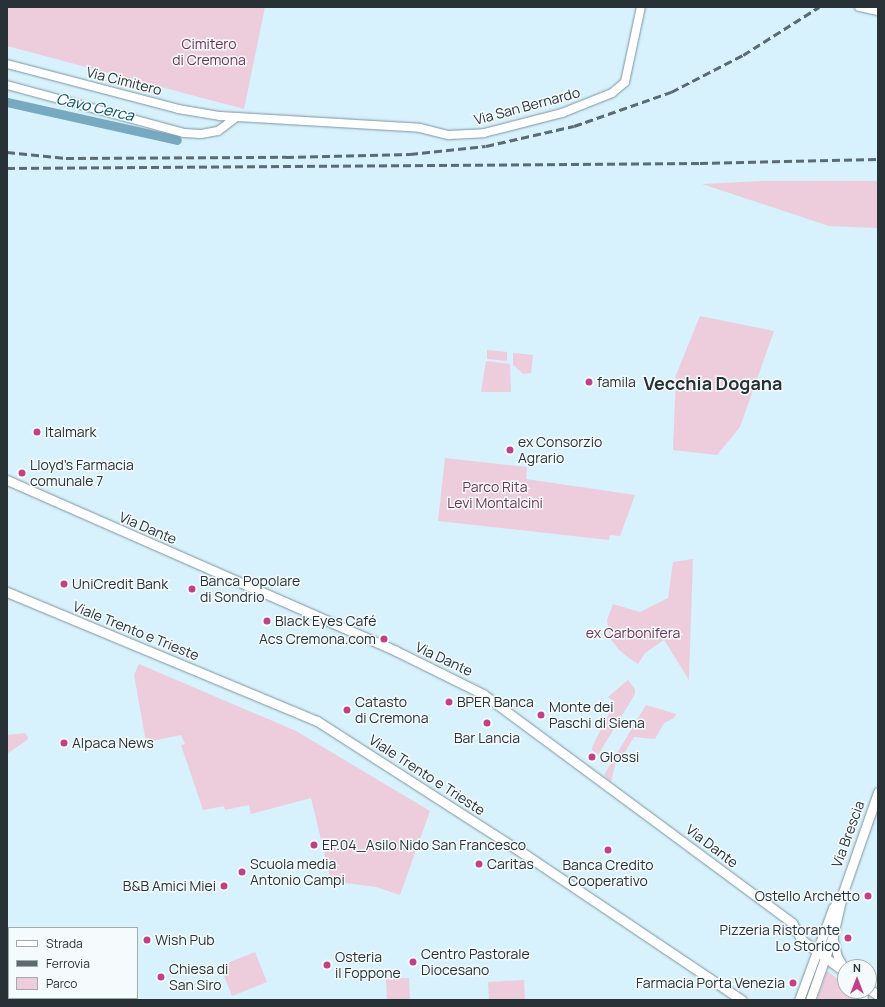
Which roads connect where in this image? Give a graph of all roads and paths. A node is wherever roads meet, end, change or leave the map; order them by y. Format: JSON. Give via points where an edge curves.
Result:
{"nodes":[{"id":1,"x":641,"y":7,"type":"edge"},
{"id":2,"x":859,"y":7,"type":"edge"},
{"id":3,"x":878,"y":11,"type":"edge"},
{"id":4,"x":7,"y":64,"type":"edge"},
{"id":5,"x":7,"y":85,"type":"edge"},
{"id":6,"x":235,"y":118,"type":"junction"},
{"id":7,"x":258,"y":119,"type":"joint"},
{"id":8,"x":7,"y":480,"type":"edge"},
{"id":9,"x":7,"y":592,"type":"edge"},
{"id":10,"x":878,"y":792,"type":"edge"},
{"id":11,"x":842,"y":895,"type":"junction"},
{"id":12,"x":833,"y":935,"type":"junction"},
{"id":13,"x":817,"y":950,"type":"junction"},
{"id":14,"x":826,"y":957,"type":"junction"},
{"id":15,"x":840,"y":959,"type":"edge"},
{"id":16,"x":837,"y":966,"type":"edge"},
{"id":17,"x":742,"y":1000,"type":"edge"},
{"id":18,"x":799,"y":1000,"type":"edge"},
{"id":19,"x":810,"y":1000,"type":"edge"}],
"edges":[{"from":1,"to":7,"type":"street","name":"Via San Bernardo","via":[[625,82],[612,93],[562,113],[484,133],[449,135],[420,128]]},
{"from":2,"to":3,"type":"street"},
{"from":4,"to":6,"type":"street","name":"Via Cimitero","via":[[178,108]]},
{"from":5,"to":6,"type":"street","via":[[184,133],[218,131]]},
{"from":6,"to":7,"type":"street","name":"Via Cimitero"},
{"from":8,"to":13,"type":"main road","name":"Via Dante","via":[[396,651],[483,694],[792,923],[802,940]]},
{"from":9,"to":17,"type":"main road","name":"Viale Trento e Trieste","via":[[317,721],[529,857]]},
{"from":10,"to":11,"type":"main road","name":"Via Brescia"},
{"from":11,"to":12,"type":"main road"},
{"from":11,"to":13,"type":"main road","name":"Via Brescia","via":[[833,908]]},
{"from":12,"to":14,"type":"main road"},
{"from":12,"to":15,"type":"street","via":[[833,945]]},
{"from":13,"to":14,"type":"main road","name":"Via Dante"},
{"from":13,"to":18,"type":"main road","name":"Via Brescia"},
{"from":14,"to":16,"type":"main road","name":"Via Dante"},
{"from":14,"to":19,"type":"main road"}]}
